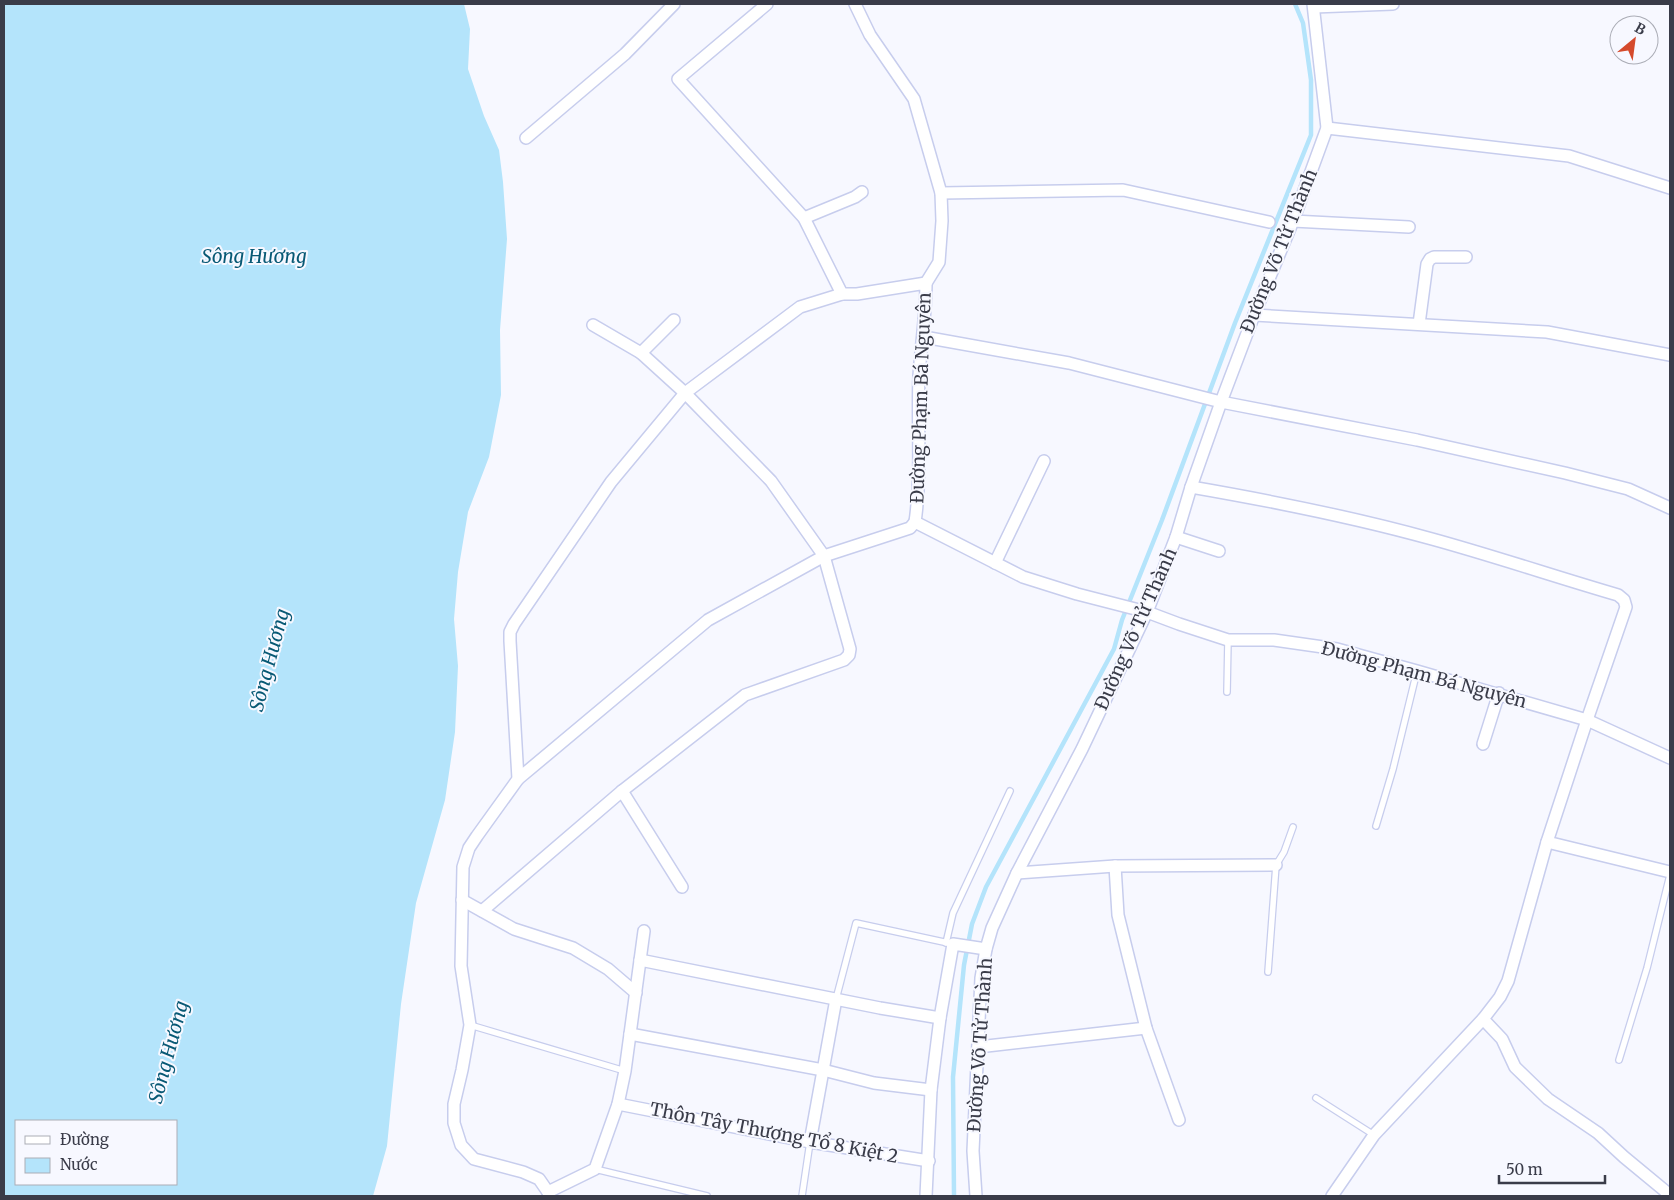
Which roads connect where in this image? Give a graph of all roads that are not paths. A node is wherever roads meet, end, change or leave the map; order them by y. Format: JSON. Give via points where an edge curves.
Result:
{"nodes":[{"id":1,"x":674,"y":4,"type":"edge"},
{"id":2,"x":767,"y":4,"type":"edge"},
{"id":3,"x":854,"y":4,"type":"edge"},
{"id":4,"x":1393,"y":4,"type":"edge"},
{"id":5,"x":1315,"y":5,"type":"edge"},
{"id":6,"x":1327,"y":128,"type":"junction"},
{"id":7,"x":526,"y":138,"type":"dead end"},
{"id":8,"x":1670,"y":188,"type":"edge"},
{"id":9,"x":862,"y":192,"type":"dead end"},
{"id":10,"x":941,"y":193,"type":"junction"},
{"id":11,"x":804,"y":218,"type":"junction"},
{"id":12,"x":1293,"y":221,"type":"junction"},
{"id":13,"x":1269,"y":222,"type":"dead end"},
{"id":14,"x":1409,"y":227,"type":"dead end"},
{"id":15,"x":1466,"y":257,"type":"dead end"},
{"id":16,"x":926,"y":284,"type":"junction"},
{"id":17,"x":842,"y":294,"type":"junction"},
{"id":18,"x":1254,"y":315,"type":"junction"},
{"id":19,"x":674,"y":320,"type":"dead end"},
{"id":20,"x":1419,"y":324,"type":"junction"},
{"id":21,"x":593,"y":325,"type":"dead end"},
{"id":22,"x":924,"y":337,"type":"junction"},
{"id":23,"x":641,"y":353,"type":"junction"},
{"id":24,"x":1670,"y":356,"type":"edge"},
{"id":25,"x":685,"y":392,"type":"junction"},
{"id":26,"x":1218,"y":401,"type":"junction"},
{"id":27,"x":1044,"y":461,"type":"dead end"},
{"id":28,"x":1191,"y":487,"type":"junction"},
{"id":29,"x":1670,"y":508,"type":"edge"},
{"id":30,"x":915,"y":522,"type":"junction"},
{"id":31,"x":1176,"y":537,"type":"junction"},
{"id":32,"x":1219,"y":551,"type":"dead end"},
{"id":33,"x":824,"y":556,"type":"junction"},
{"id":34,"x":995,"y":563,"type":"junction"},
{"id":35,"x":1142,"y":611,"type":"junction"},
{"id":36,"x":1228,"y":640,"type":"junction"},
{"id":37,"x":1417,"y":670,"type":"junction"},
{"id":38,"x":1227,"y":692,"type":"dead end"},
{"id":39,"x":1499,"y":693,"type":"junction"},
{"id":40,"x":1587,"y":720,"type":"junction"},
{"id":41,"x":1483,"y":744,"type":"dead end"},
{"id":42,"x":1670,"y":758,"type":"edge"},
{"id":43,"x":518,"y":779,"type":"junction"},
{"id":44,"x":622,"y":791,"type":"junction"},
{"id":45,"x":1010,"y":791,"type":"dead end"},
{"id":46,"x":1376,"y":826,"type":"dead end"},
{"id":47,"x":1293,"y":827,"type":"dead end"},
{"id":48,"x":1547,"y":842,"type":"junction"},
{"id":49,"x":1276,"y":865,"type":"junction"},
{"id":50,"x":1115,"y":866,"type":"junction"},
{"id":51,"x":1017,"y":873,"type":"junction"},
{"id":52,"x":1670,"y":873,"type":"edge"},
{"id":53,"x":682,"y":887,"type":"dead end"},
{"id":54,"x":462,"y":900,"type":"junction"},
{"id":55,"x":482,"y":911,"type":"junction"},
{"id":56,"x":644,"y":931,"type":"dead end"},
{"id":57,"x":949,"y":944,"type":"junction"},
{"id":58,"x":986,"y":949,"type":"junction"},
{"id":59,"x":640,"y":960,"type":"junction"},
{"id":60,"x":1268,"y":972,"type":"dead end"},
{"id":61,"x":636,"y":993,"type":"junction"},
{"id":62,"x":836,"y":999,"type":"junction"},
{"id":63,"x":940,"y":1018,"type":"junction"},
{"id":64,"x":1483,"y":1019,"type":"junction"},
{"id":65,"x":470,"y":1025,"type":"junction"},
{"id":66,"x":1146,"y":1028,"type":"junction"},
{"id":67,"x":630,"y":1034,"type":"junction"},
{"id":68,"x":978,"y":1047,"type":"junction"},
{"id":69,"x":1619,"y":1060,"type":"dead end"},
{"id":70,"x":823,"y":1070,"type":"junction"},
{"id":71,"x":625,"y":1071,"type":"junction"},
{"id":72,"x":931,"y":1090,"type":"junction"},
{"id":73,"x":1316,"y":1098,"type":"dead end"},
{"id":74,"x":618,"y":1104,"type":"junction"},
{"id":75,"x":1179,"y":1120,"type":"dead end"},
{"id":76,"x":1374,"y":1135,"type":"junction"},
{"id":77,"x":810,"y":1142,"type":"junction"},
{"id":78,"x":929,"y":1161,"type":"junction"},
{"id":79,"x":595,"y":1169,"type":"junction"},
{"id":80,"x":548,"y":1194,"type":"edge"},
{"id":81,"x":1670,"y":1195,"type":"edge"},
{"id":82,"x":707,"y":1196,"type":"edge"},
{"id":83,"x":802,"y":1196,"type":"edge"},
{"id":84,"x":926,"y":1196,"type":"edge"},
{"id":85,"x":976,"y":1196,"type":"edge"},
{"id":86,"x":1332,"y":1196,"type":"edge"}],
"edges":[{"from":1,"to":7,"type":"street","via":[[625,54]]},
{"from":2,"to":11,"type":"street","via":[[678,79]]},
{"from":3,"to":10,"type":"street","via":[[870,35],[914,98]]},
{"from":4,"to":5,"type":"street"},
{"from":5,"to":6,"type":"street","name":"Đường Võ Tử Thành"},
{"from":6,"to":8,"type":"street","via":[[1569,156]]},
{"from":6,"to":12,"type":"street","name":"Đường Võ Tử Thành"},
{"from":9,"to":11,"type":"street"},
{"from":10,"to":13,"type":"street","via":[[1124,190]]},
{"from":10,"to":16,"type":"street","via":[[939,262]]},
{"from":11,"to":17,"type":"street"},
{"from":12,"to":14,"type":"street"},
{"from":12,"to":18,"type":"street","name":"Đường Võ Tử Thành"},
{"from":15,"to":20,"type":"street","via":[[1430,259]]},
{"from":16,"to":17,"type":"street","name":"Đường Phạm Bá Nguyên"},
{"from":16,"to":22,"type":"street","name":"Đường Phạm Bá Nguyên"},
{"from":17,"to":25,"type":"street","name":"Đường Phạm Bá Nguyên","via":[[800,307]]},
{"from":18,"to":20,"type":"street"},
{"from":18,"to":26,"type":"street","name":"Đường Võ Tử Thành"},
{"from":19,"to":23,"type":"street"},
{"from":20,"to":24,"type":"street","via":[[1548,332]]},
{"from":21,"to":23,"type":"street"},
{"from":22,"to":26,"type":"street","via":[[1069,363]]},
{"from":22,"to":30,"type":"street","name":"Đường Phạm Bá Nguyên","via":[[919,375]]},
{"from":23,"to":25,"type":"street"},
{"from":25,"to":33,"type":"street","via":[[771,481]]},
{"from":25,"to":43,"type":"street","name":"Đường Phạm Bá Nguyên","via":[[611,482],[510,632]]},
{"from":26,"to":28,"type":"street","name":"Đường Võ Tử Thành"},
{"from":26,"to":29,"type":"street","via":[[1565,473],[1628,489]]},
{"from":27,"to":34,"type":"street"},
{"from":28,"to":31,"type":"street","name":"Đường Võ Tử Thành"},
{"from":28,"to":40,"type":"street","via":[[1296,506],[1424,537],[1618,595],[1626,607]]},
{"from":30,"to":33,"type":"street","via":[[910,528]]},
{"from":30,"to":34,"type":"street","name":"Đường Phạm Bá Nguyên"},
{"from":31,"to":32,"type":"street"},
{"from":31,"to":35,"type":"street","name":"Đường Võ Tử Thành"},
{"from":33,"to":43,"type":"street","via":[[708,620]]},
{"from":33,"to":44,"type":"street","via":[[849,655],[844,660],[745,695]]},
{"from":34,"to":35,"type":"street","name":"Đường Phạm Bá Nguyên","via":[[1022,577]]},
{"from":35,"to":36,"type":"street","name":"Đường Phạm Bá Nguyên"},
{"from":35,"to":51,"type":"street","name":"Đường Võ Tử Thành","via":[[1082,749]]},
{"from":36,"to":37,"type":"street","name":"Đường Phạm Bá Nguyên","via":[[1274,640],[1337,649]]},
{"from":36,"to":38,"type":"lane"},
{"from":37,"to":39,"type":"street","name":"Đường Phạm Bá Nguyên"},
{"from":37,"to":46,"type":"lane"},
{"from":39,"to":40,"type":"street","name":"Đường Phạm Bá Nguyên"},
{"from":39,"to":41,"type":"street"},
{"from":40,"to":42,"type":"street","name":"Đường Phạm Bá Nguyên"},
{"from":40,"to":48,"type":"street"},
{"from":43,"to":54,"type":"street","via":[[469,848],[462,867]]},
{"from":44,"to":53,"type":"street"},
{"from":44,"to":55,"type":"street"},
{"from":45,"to":57,"type":"lane","via":[[953,913]]},
{"from":47,"to":49,"type":"lane"},
{"from":48,"to":52,"type":"street"},
{"from":48,"to":64,"type":"street","via":[[1508,981]]},
{"from":49,"to":50,"type":"street"},
{"from":49,"to":60,"type":"lane"},
{"from":50,"to":51,"type":"street"},
{"from":50,"to":66,"type":"street","via":[[1118,915]]},
{"from":51,"to":58,"type":"street","name":"Đường Võ Tử Thành"},
{"from":52,"to":69,"type":"lane","via":[[1647,968]]},
{"from":54,"to":55,"type":"street"},
{"from":54,"to":65,"type":"street","via":[[461,966]]},
{"from":55,"to":61,"type":"street","via":[[514,929],[573,948],[608,969]]},
{"from":56,"to":59,"type":"street"},
{"from":57,"to":58,"type":"street"},
{"from":57,"to":62,"type":"lane","via":[[856,922]]},
{"from":57,"to":63,"type":"street"},
{"from":58,"to":68,"type":"street","name":"Đường Võ Tử Thành","via":[[981,978]]},
{"from":59,"to":61,"type":"street"},
{"from":59,"to":62,"type":"street"},
{"from":61,"to":67,"type":"street"},
{"from":62,"to":63,"type":"street"},
{"from":62,"to":70,"type":"street"},
{"from":63,"to":72,"type":"street"},
{"from":64,"to":76,"type":"street"},
{"from":64,"to":81,"type":"street","via":[[1502,1039],[1515,1067],[1548,1099],[1598,1132]]},
{"from":65,"to":71,"type":"lane"},
{"from":65,"to":80,"type":"street","via":[[454,1104],[454,1123],[461,1145],[474,1160],[539,1179]]},
{"from":66,"to":68,"type":"street"},
{"from":66,"to":75,"type":"street"},
{"from":67,"to":70,"type":"street"},
{"from":67,"to":71,"type":"street"},
{"from":68,"to":85,"type":"street","name":"Đường Võ Tử Thành","via":[[973,1151]]},
{"from":70,"to":72,"type":"street","via":[[874,1082]]},
{"from":70,"to":77,"type":"street"},
{"from":71,"to":74,"type":"street"},
{"from":72,"to":78,"type":"street"},
{"from":73,"to":76,"type":"lane"},
{"from":74,"to":77,"type":"street","name":"Thôn Tây Thượng Tổ 8 Kiệt 2"},
{"from":74,"to":79,"type":"street"},
{"from":76,"to":86,"type":"street"},
{"from":77,"to":78,"type":"street","name":"Thôn Tây Thượng Tổ 8 Kiệt 2"},
{"from":77,"to":83,"type":"lane"},
{"from":78,"to":84,"type":"street"},
{"from":79,"to":80,"type":"street"},
{"from":79,"to":82,"type":"lane"}]}
